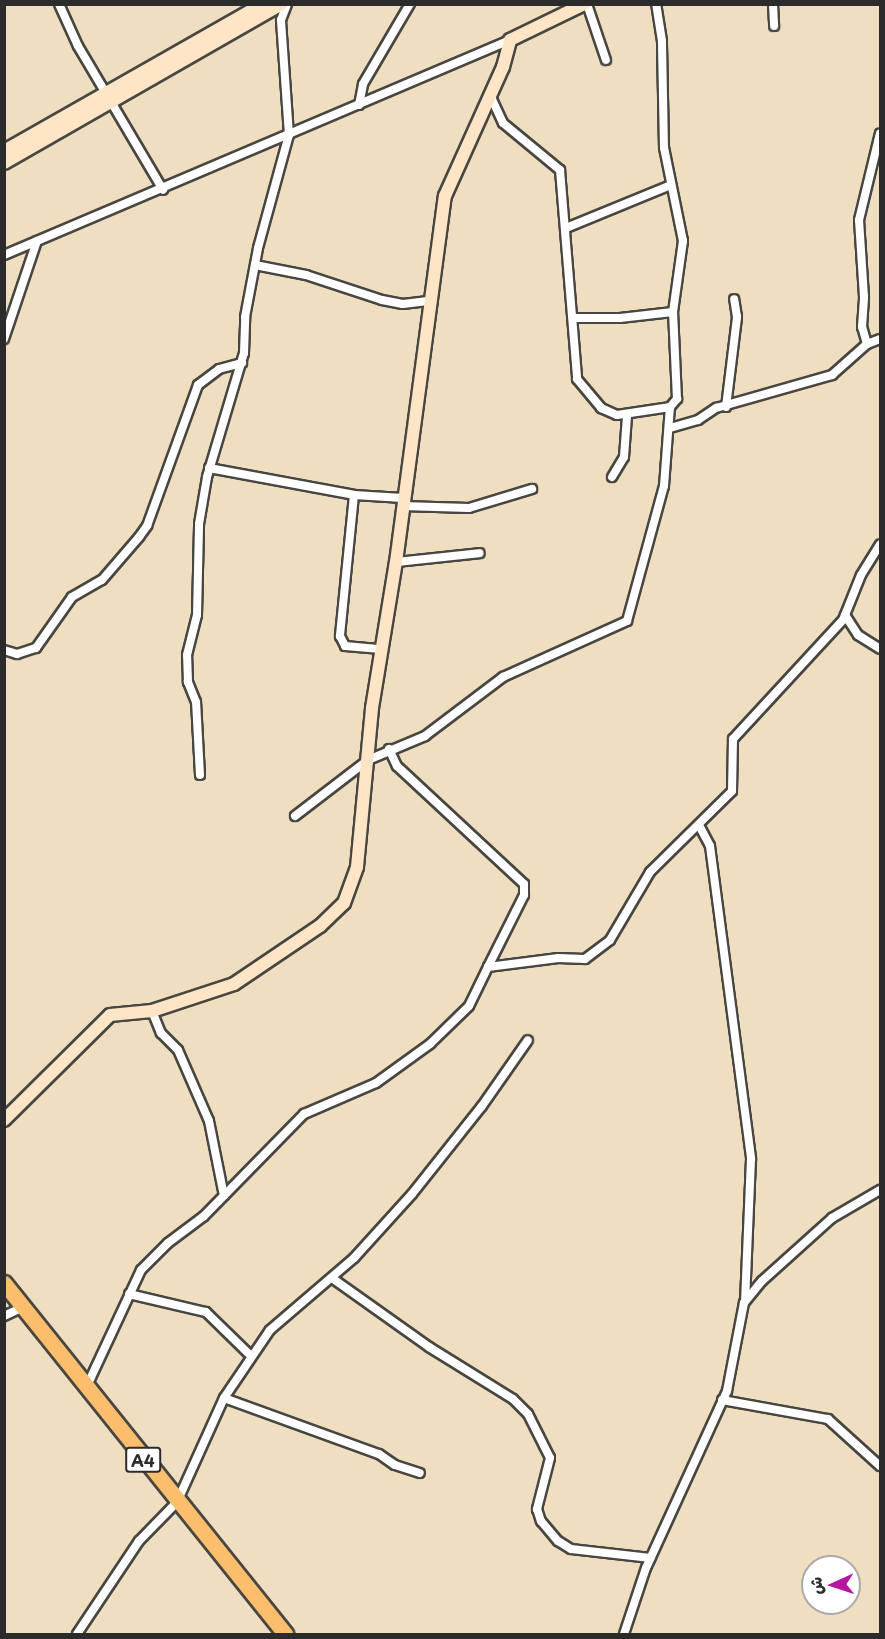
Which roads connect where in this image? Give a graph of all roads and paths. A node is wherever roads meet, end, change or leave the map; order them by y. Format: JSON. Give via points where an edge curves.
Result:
{"nodes":[{"id":1,"x":59,"y":4,"type":"edge"},
{"id":2,"x":263,"y":4,"type":"edge"},
{"id":3,"x":282,"y":4,"type":"edge"},
{"id":4,"x":287,"y":4,"type":"edge"},
{"id":5,"x":410,"y":4,"type":"edge"},
{"id":6,"x":656,"y":4,"type":"edge"},
{"id":7,"x":773,"y":4,"type":"edge"},
{"id":8,"x":582,"y":5,"type":"edge"},
{"id":9,"x":774,"y":27,"type":"dead end"},
{"id":10,"x":510,"y":40,"type":"junction"},
{"id":11,"x":606,"y":60,"type":"dead end"},
{"id":12,"x":489,"y":94,"type":"junction"},
{"id":13,"x":110,"y":97,"type":"junction"},
{"id":14,"x":359,"y":105,"type":"junction"},
{"id":15,"x":880,"y":133,"type":"edge"},
{"id":16,"x":289,"y":135,"type":"junction"},
{"id":17,"x":4,"y":151,"type":"edge"},
{"id":18,"x":4,"y":163,"type":"edge"},
{"id":19,"x":670,"y":185,"type":"junction"},
{"id":20,"x":163,"y":190,"type":"junction"},
{"id":21,"x":566,"y":228,"type":"junction"},
{"id":22,"x":37,"y":241,"type":"junction"},
{"id":23,"x":4,"y":255,"type":"edge"},
{"id":24,"x":255,"y":265,"type":"junction"},
{"id":25,"x":734,"y":299,"type":"dead end"},
{"id":26,"x":428,"y":301,"type":"junction"},
{"id":27,"x":673,"y":312,"type":"junction"},
{"id":28,"x":574,"y":318,"type":"junction"},
{"id":29,"x":4,"y":339,"type":"edge"},
{"id":30,"x":880,"y":339,"type":"edge"},
{"id":31,"x":867,"y":344,"type":"junction"},
{"id":32,"x":242,"y":363,"type":"junction"},
{"id":33,"x":670,"y":407,"type":"junction"},
{"id":34,"x":726,"y":407,"type":"junction"},
{"id":35,"x":627,"y":416,"type":"junction"},
{"id":36,"x":670,"y":428,"type":"junction"},
{"id":37,"x":209,"y":468,"type":"junction"},
{"id":38,"x":612,"y":477,"type":"dead end"},
{"id":39,"x":532,"y":489,"type":"dead end"},
{"id":40,"x":354,"y":495,"type":"junction"},
{"id":41,"x":403,"y":502,"type":"junction"},
{"id":42,"x":880,"y":544,"type":"edge"},
{"id":43,"x":480,"y":553,"type":"dead end"},
{"id":44,"x":396,"y":562,"type":"junction"},
{"id":45,"x":845,"y":615,"type":"junction"},
{"id":46,"x":381,"y":649,"type":"junction"},
{"id":47,"x":880,"y":649,"type":"edge"},
{"id":48,"x":4,"y":650,"type":"edge"},
{"id":49,"x":389,"y":749,"type":"junction"},
{"id":50,"x":368,"y":759,"type":"junction"},
{"id":51,"x":200,"y":775,"type":"dead end"},
{"id":52,"x":295,"y":816,"type":"dead end"},
{"id":53,"x":700,"y":827,"type":"junction"},
{"id":54,"x":488,"y":967,"type":"junction"},
{"id":55,"x":152,"y":1011,"type":"junction"},
{"id":56,"x":528,"y":1040,"type":"dead end"},
{"id":57,"x":4,"y":1120,"type":"edge"},
{"id":58,"x":880,"y":1190,"type":"edge"},
{"id":59,"x":224,"y":1196,"type":"junction"},
{"id":60,"x":332,"y":1278,"type":"junction"},
{"id":61,"x":4,"y":1283,"type":"edge"},
{"id":62,"x":129,"y":1294,"type":"junction"},
{"id":63,"x":4,"y":1298,"type":"edge"},
{"id":64,"x":744,"y":1303,"type":"junction"},
{"id":65,"x":15,"y":1312,"type":"edge"},
{"id":66,"x":250,"y":1355,"type":"junction"},
{"id":67,"x":86,"y":1388,"type":"junction"},
{"id":68,"x":224,"y":1398,"type":"junction"},
{"id":69,"x":722,"y":1400,"type":"junction"},
{"id":70,"x":880,"y":1466,"type":"edge"},
{"id":71,"x":420,"y":1473,"type":"dead end"},
{"id":72,"x":173,"y":1505,"type":"junction"},
{"id":73,"x":213,"y":1554,"type":"junction"},
{"id":74,"x":650,"y":1558,"type":"junction"},
{"id":75,"x":77,"y":1635,"type":"edge"},
{"id":76,"x":272,"y":1635,"type":"edge"},
{"id":77,"x":285,"y":1635,"type":"edge"},
{"id":78,"x":624,"y":1635,"type":"edge"}],
"edges":[{"from":1,"to":13,"type":"street","via":[[78,46]]},
{"from":2,"to":13,"type":"street"},
{"from":3,"to":13,"type":"street"},
{"from":4,"to":16,"type":"street","via":[[281,20]]},
{"from":5,"to":14,"type":"street","via":[[363,84]]},
{"from":6,"to":19,"type":"street","via":[[662,41],[664,148]]},
{"from":7,"to":9,"type":"street"},
{"from":8,"to":10,"type":"street"},
{"from":8,"to":11,"type":"street"},
{"from":10,"to":12,"type":"street"},
{"from":10,"to":14,"type":"street"},
{"from":12,"to":21,"type":"street","via":[[503,123],[560,170]]},
{"from":12,"to":26,"type":"street","via":[[445,196]]},
{"from":13,"to":17,"type":"street"},
{"from":13,"to":18,"type":"street"},
{"from":13,"to":20,"type":"street"},
{"from":14,"to":16,"type":"street"},
{"from":15,"to":31,"type":"street","via":[[859,220],[862,327]]},
{"from":16,"to":20,"type":"street"},
{"from":16,"to":24,"type":"street"},
{"from":19,"to":21,"type":"street"},
{"from":19,"to":27,"type":"street","via":[[683,242]]},
{"from":20,"to":22,"type":"street"},
{"from":21,"to":28,"type":"street"},
{"from":22,"to":23,"type":"street"},
{"from":22,"to":29,"type":"street"},
{"from":24,"to":26,"type":"street","via":[[306,275],[382,300],[402,304]]},
{"from":24,"to":32,"type":"street"},
{"from":25,"to":34,"type":"street","via":[[737,317]]},
{"from":26,"to":41,"type":"street"},
{"from":27,"to":28,"type":"street"},
{"from":27,"to":33,"type":"street","via":[[676,399]]},
{"from":28,"to":35,"type":"street","via":[[577,379],[601,408]]},
{"from":30,"to":31,"type":"street"},
{"from":31,"to":34,"type":"street","via":[[832,375]]},
{"from":32,"to":37,"type":"street"},
{"from":32,"to":48,"type":"street","via":[[219,369],[198,385],[186,408],[147,526],[139,537],[102,579],[72,597],[36,648],[17,654]]},
{"from":33,"to":35,"type":"street"},
{"from":33,"to":36,"type":"street"},
{"from":34,"to":36,"type":"street"},
{"from":35,"to":38,"type":"street","via":[[624,457]]},
{"from":36,"to":49,"type":"street","via":[[664,486],[627,621],[503,677],[425,736]]},
{"from":37,"to":40,"type":"street"},
{"from":37,"to":51,"type":"street","via":[[197,543],[197,615],[187,655],[188,682],[196,702]]},
{"from":39,"to":41,"type":"street","via":[[469,508]]},
{"from":40,"to":41,"type":"street"},
{"from":40,"to":46,"type":"street","via":[[340,636],[345,646]]},
{"from":41,"to":44,"type":"street"},
{"from":42,"to":45,"type":"street","via":[[861,575]]},
{"from":43,"to":44,"type":"street"},
{"from":44,"to":46,"type":"street"},
{"from":45,"to":47,"type":"street","via":[[858,634]]},
{"from":45,"to":53,"type":"street","via":[[737,735],[731,750],[733,789]]},
{"from":46,"to":50,"type":"street"},
{"from":49,"to":50,"type":"street"},
{"from":49,"to":54,"type":"street","via":[[397,766],[524,884],[524,895]]},
{"from":50,"to":52,"type":"street"},
{"from":50,"to":55,"type":"street","via":[[357,867],[352,886],[336,914],[234,984]]},
{"from":53,"to":54,"type":"street","via":[[650,872],[610,940],[594,956]]},
{"from":53,"to":64,"type":"street","via":[[710,846],[751,1160]]},
{"from":54,"to":59,"type":"street","via":[[469,1006],[443,1034],[376,1083],[304,1114]]},
{"from":55,"to":57,"type":"street","via":[[110,1015]]},
{"from":55,"to":59,"type":"street","via":[[161,1032],[178,1050],[209,1121]]},
{"from":56,"to":60,"type":"street","via":[[446,1152],[367,1245]]},
{"from":58,"to":64,"type":"street","via":[[832,1218]]},
{"from":59,"to":62,"type":"street","via":[[147,1262]]},
{"from":60,"to":66,"type":"street","via":[[270,1330]]},
{"from":60,"to":74,"type":"street","via":[[429,1347],[513,1399],[528,1414],[550,1458],[550,1472],[537,1509],[541,1521],[558,1541],[571,1549]]},
{"from":61,"to":65,"type":"highway","number":"A4"},
{"from":62,"to":66,"type":"street","via":[[206,1312]]},
{"from":62,"to":67,"type":"street"},
{"from":63,"to":65,"type":"highway","number":"A4"},
{"from":64,"to":69,"type":"street"},
{"from":65,"to":67,"type":"highway","number":"A4"},
{"from":65,"to":72,"type":"highway","number":"A4"},
{"from":66,"to":68,"type":"street"},
{"from":67,"to":72,"type":"highway","number":"A4"},
{"from":68,"to":71,"type":"street","via":[[379,1454],[395,1465]]},
{"from":68,"to":72,"type":"street"},
{"from":69,"to":70,"type":"street","via":[[828,1419]]},
{"from":69,"to":74,"type":"street"},
{"from":72,"to":73,"type":"highway","number":"A4"},
{"from":72,"to":75,"type":"street","via":[[139,1541]]},
{"from":73,"to":76,"type":"highway","number":"A4"},
{"from":73,"to":77,"type":"highway","number":"A4"},
{"from":74,"to":78,"type":"street"}]}
